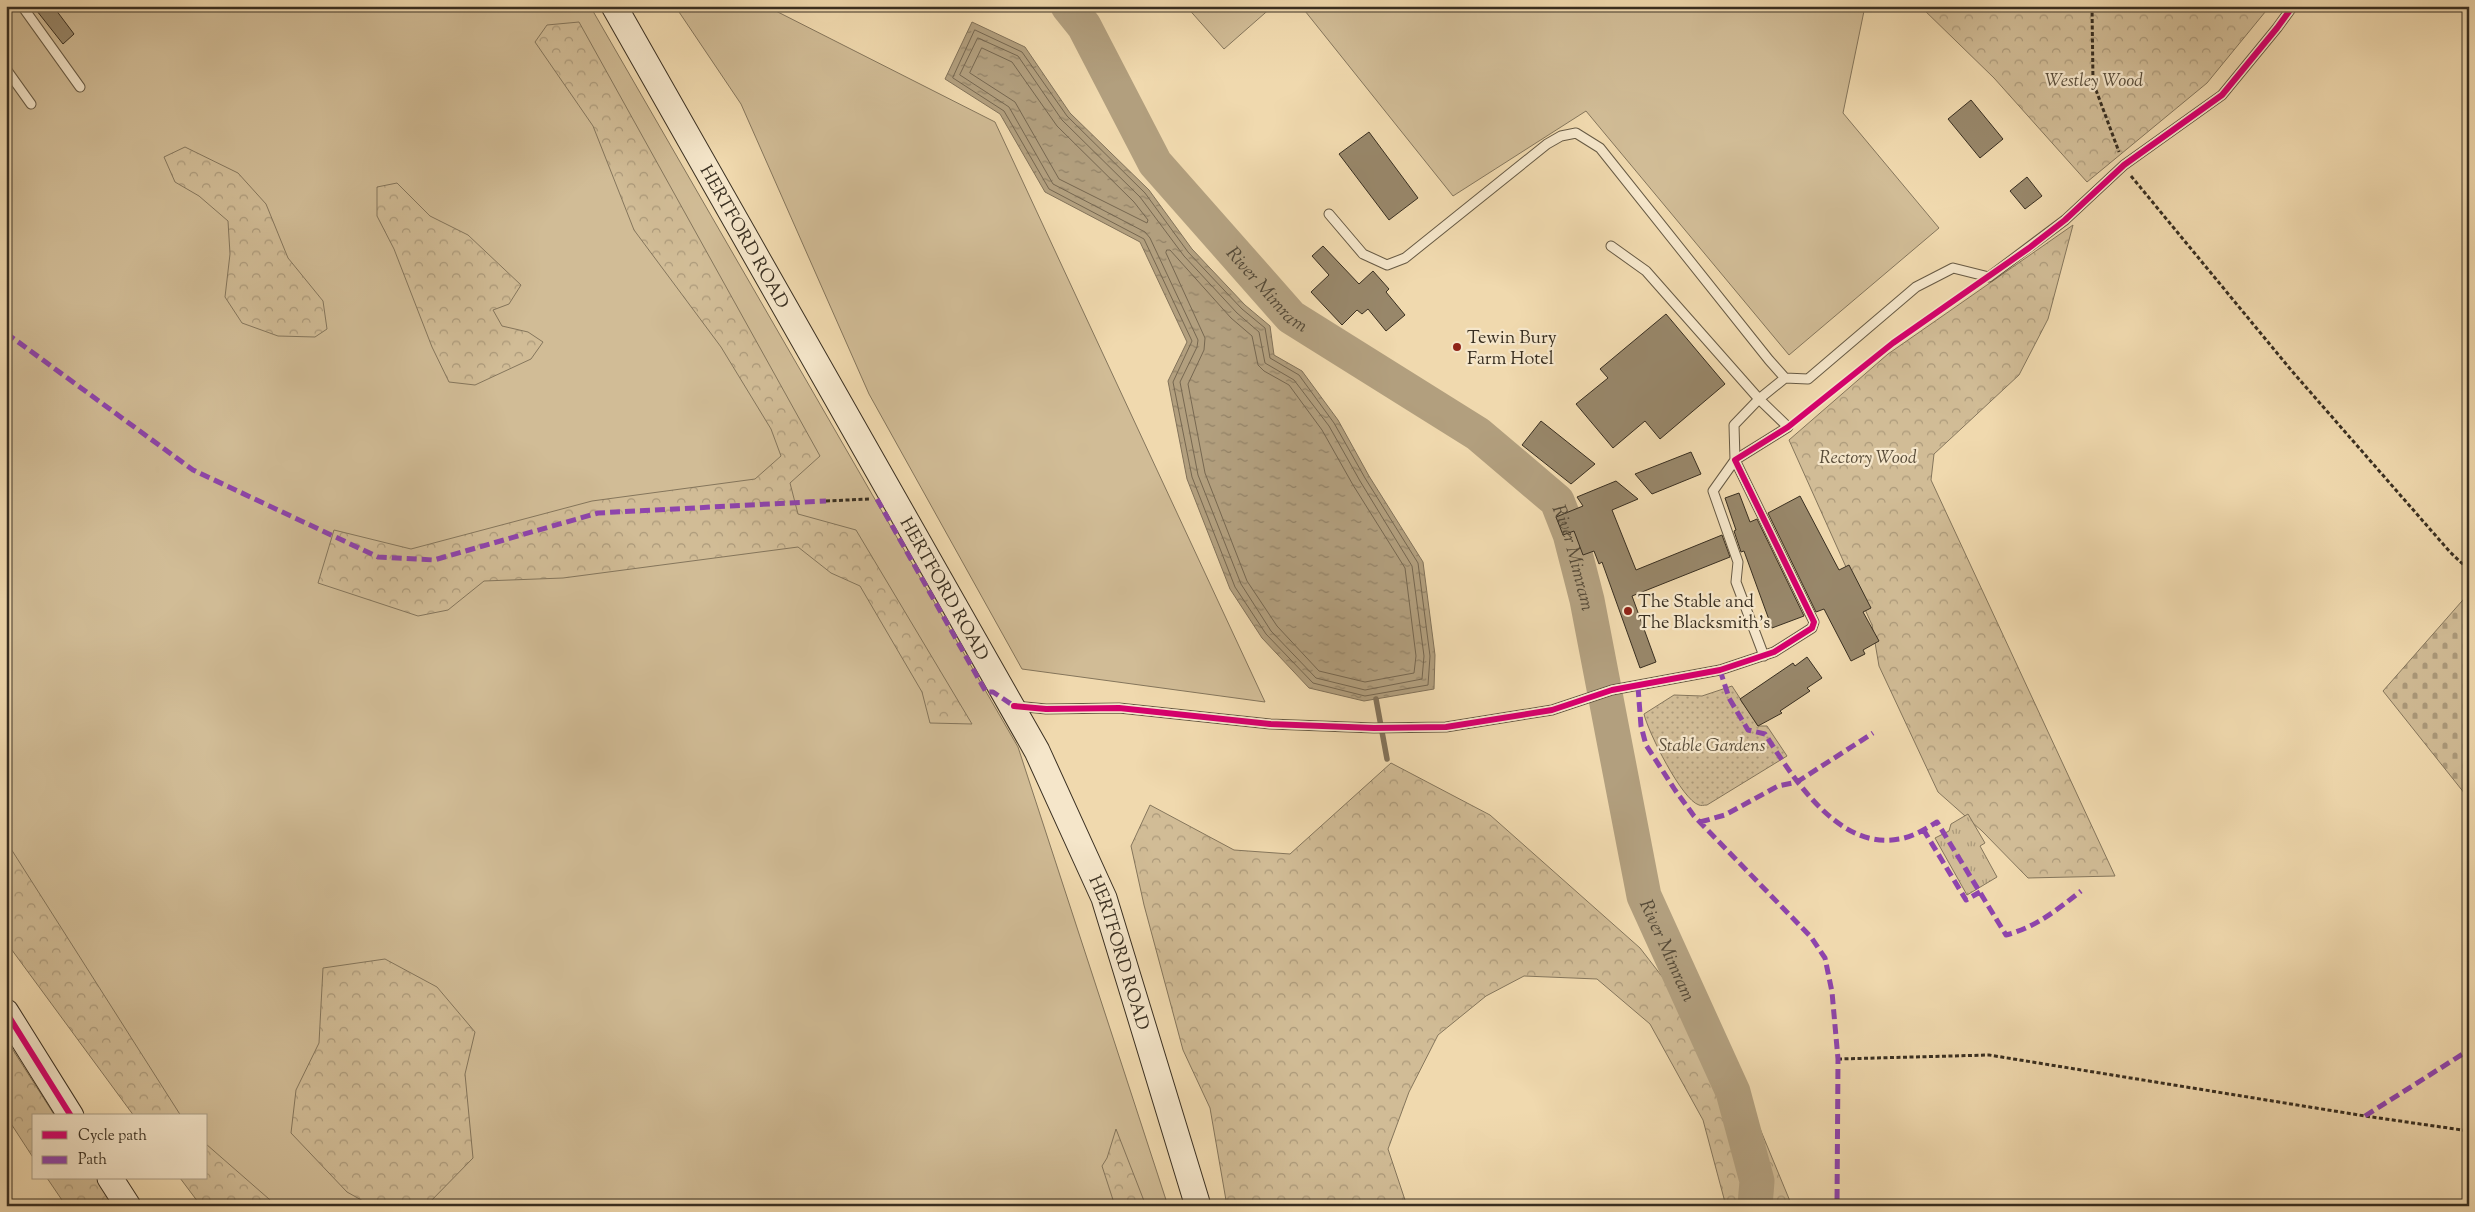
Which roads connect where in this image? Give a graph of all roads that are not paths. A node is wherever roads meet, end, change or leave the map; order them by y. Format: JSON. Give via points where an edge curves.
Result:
{"nodes":[{"id":1,"x":22,"y":6,"type":"edge"},
{"id":2,"x":614,"y":6,"type":"edge"},
{"id":3,"x":2293,"y":6,"type":"edge"},
{"id":4,"x":6,"y":69,"type":"edge"},
{"id":5,"x":80,"y":87,"type":"dead end"},
{"id":6,"x":31,"y":104,"type":"dead end"},
{"id":7,"x":1329,"y":214,"type":"dead end"},
{"id":8,"x":1611,"y":246,"type":"dead end"},
{"id":9,"x":1785,"y":378,"type":"junction"},
{"id":10,"x":1759,"y":399,"type":"junction"},
{"id":11,"x":1735,"y":460,"type":"junction"},
{"id":12,"x":1764,"y":656,"type":"junction"},
{"id":13,"x":1014,"y":706,"type":"junction"},
{"id":14,"x":6,"y":1012,"type":"edge"},
{"id":15,"x":70,"y":1114,"type":"edge"},
{"id":16,"x":111,"y":1180,"type":"edge"},
{"id":17,"x":128,"y":1206,"type":"edge"},
{"id":18,"x":1198,"y":1206,"type":"edge"}],
"edges":[{"from":1,"to":5,"type":"lane"},
{"from":2,"to":13,"type":"main road","name":"HERTFORD ROAD","via":[[892,498]]},
{"from":3,"to":9,"type":"lane","via":[[2222,95],[2124,165],[2065,220],[1989,277],[1952,268],[1916,287],[1808,379]]},
{"from":4,"to":6,"type":"lane"},
{"from":7,"to":9,"type":"lane","via":[[1363,254],[1387,265],[1405,258],[1547,144],[1576,132],[1600,148]]},
{"from":8,"to":10,"type":"lane","via":[[1646,271]]},
{"from":9,"to":10,"type":"lane"},
{"from":10,"to":11,"type":"lane","via":[[1734,425]]},
{"from":10,"to":11,"type":"lane","via":[[1788,427]]},
{"from":11,"to":12,"type":"lane","via":[[1713,491],[1738,562],[1736,582]]},
{"from":11,"to":12,"type":"lane","via":[[1814,622],[1812,628]]},
{"from":12,"to":13,"type":"lane","via":[[1720,670],[1612,690],[1552,710],[1446,727],[1270,724],[1118,708]]},
{"from":13,"to":18,"type":"main road","name":"HERTFORD ROAD","via":[[1104,898]]},
{"from":14,"to":15,"type":"main road"},
{"from":16,"to":17,"type":"main road"}]}
